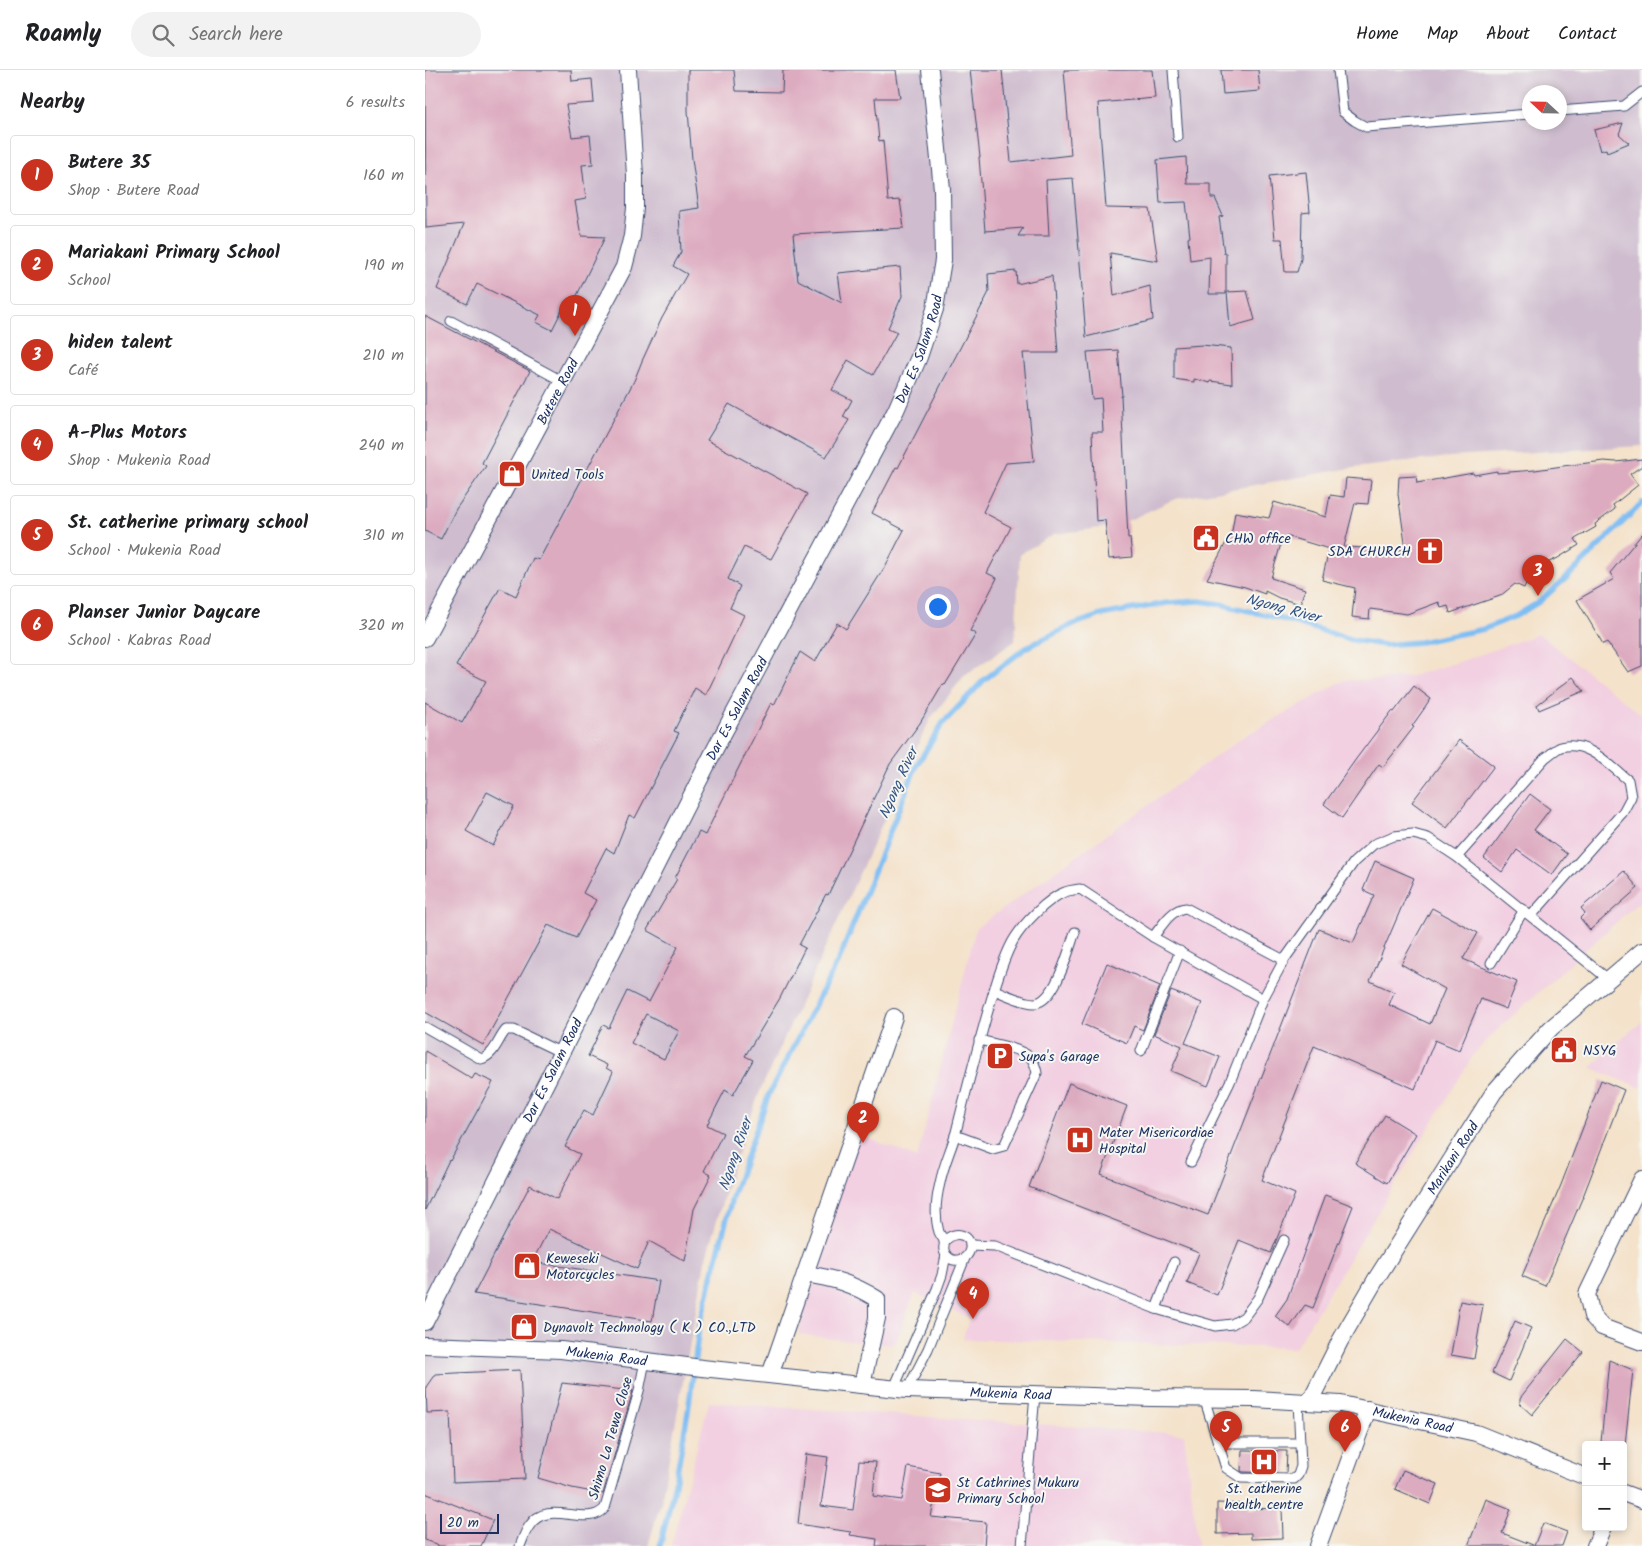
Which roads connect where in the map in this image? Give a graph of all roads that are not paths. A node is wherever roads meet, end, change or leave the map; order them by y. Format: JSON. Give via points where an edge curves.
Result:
{"nodes":[{"id":1,"x":627,"y":70,"type":"edge"},
{"id":2,"x":930,"y":70,"type":"edge"},
{"id":3,"x":1173,"y":70,"type":"edge"},
{"id":4,"x":1338,"y":70,"type":"edge"},
{"id":5,"x":1642,"y":92,"type":"edge"},
{"id":6,"x":1567,"y":110,"type":"edge"},
{"id":7,"x":1522,"y":115,"type":"edge"},
{"id":8,"x":1177,"y":137,"type":"dead end"},
{"id":9,"x":451,"y":321,"type":"dead end"},
{"id":10,"x":561,"y":382,"type":"junction"},
{"id":11,"x":425,"y":638,"type":"edge"},
{"id":12,"x":1457,"y":857,"type":"junction"},
{"id":13,"x":1528,"y":913,"type":"junction"},
{"id":14,"x":1075,"y":932,"type":"dead end"},
{"id":15,"x":1153,"y":937,"type":"junction"},
{"id":16,"x":1180,"y":951,"type":"junction"},
{"id":17,"x":1642,"y":952,"type":"edge"},
{"id":18,"x":1284,"y":960,"type":"junction"},
{"id":19,"x":1491,"y":963,"type":"dead end"},
{"id":20,"x":1608,"y":979,"type":"junction"},
{"id":21,"x":995,"y":990,"type":"junction"},
{"id":22,"x":1263,"y":999,"type":"junction"},
{"id":23,"x":894,"y":1017,"type":"dead end"},
{"id":24,"x":425,"y":1027,"type":"edge"},
{"id":25,"x":979,"y":1040,"type":"junction"},
{"id":26,"x":1141,"y":1051,"type":"dead end"},
{"id":27,"x":562,"y":1053,"type":"junction"},
{"id":28,"x":955,"y":1135,"type":"junction"},
{"id":29,"x":1191,"y":1162,"type":"dead end"},
{"id":30,"x":1642,"y":1179,"type":"edge"},
{"id":31,"x":1284,"y":1240,"type":"dead end"},
{"id":32,"x":944,"y":1242,"type":"junction"},
{"id":33,"x":970,"y":1246,"type":"junction"},
{"id":34,"x":946,"y":1256,"type":"junction"},
{"id":35,"x":965,"y":1258,"type":"junction"},
{"id":36,"x":1174,"y":1262,"type":"dead end"},
{"id":37,"x":805,"y":1274,"type":"junction"},
{"id":38,"x":1156,"y":1309,"type":"junction"},
{"id":39,"x":425,"y":1322,"type":"edge"},
{"id":40,"x":1642,"y":1342,"type":"edge"},
{"id":41,"x":425,"y":1345,"type":"edge"},
{"id":42,"x":652,"y":1361,"type":"junction"},
{"id":43,"x":770,"y":1375,"type":"junction"},
{"id":44,"x":862,"y":1385,"type":"junction"},
{"id":45,"x":900,"y":1389,"type":"junction"},
{"id":46,"x":1035,"y":1394,"type":"junction"},
{"id":47,"x":1204,"y":1398,"type":"junction"},
{"id":48,"x":1304,"y":1401,"type":"junction"},
{"id":49,"x":1368,"y":1409,"type":"junction"},
{"id":50,"x":1219,"y":1443,"type":"junction"},
{"id":51,"x":1300,"y":1443,"type":"junction"},
{"id":52,"x":1582,"y":1476,"type":"edge"},
{"id":53,"x":1627,"y":1494,"type":"edge"},
{"id":54,"x":1642,"y":1500,"type":"edge"},
{"id":55,"x":1601,"y":1531,"type":"edge"},
{"id":56,"x":520,"y":1546,"type":"edge"},
{"id":57,"x":1022,"y":1546,"type":"edge"},
{"id":58,"x":1318,"y":1546,"type":"edge"},
{"id":59,"x":1595,"y":1546,"type":"edge"}],
"edges":[{"from":1,"to":10,"type":"street","name":"Butere Road","via":[[635,175],[632,236],[624,267]]},
{"from":2,"to":27,"type":"street","name":"Dar Es Salam Road","via":[[942,189],[943,260],[935,309],[919,357],[896,410],[715,749]]},
{"from":3,"to":8,"type":"lane"},
{"from":4,"to":7,"type":"lane","via":[[1343,112],[1366,127]]},
{"from":5,"to":6,"type":"lane","via":[[1625,106]]},
{"from":9,"to":10,"type":"lane"},
{"from":10,"to":11,"type":"street","name":"Butere Road"},
{"from":12,"to":13,"type":"lane"},
{"from":12,"to":13,"type":"lane","via":[[1545,758],[1559,748],[1574,746],[1592,751],[1607,762],[1628,780],[1631,797],[1623,812]]},
{"from":12,"to":18,"type":"lane","via":[[1428,838],[1413,834],[1394,836],[1375,844],[1354,862]]},
{"from":13,"to":19,"type":"lane"},
{"from":13,"to":20,"type":"lane"},
{"from":14,"to":21,"type":"lane","via":[[1054,989],[1043,1001],[1034,1003]]},
{"from":15,"to":16,"type":"lane"},
{"from":15,"to":18,"type":"lane","via":[[1179,908],[1186,908]]},
{"from":15,"to":21,"type":"lane","via":[[1080,889],[1065,892],[1045,905],[1014,939],[1002,962]]},
{"from":16,"to":22,"type":"lane"},
{"from":16,"to":26,"type":"lane"},
{"from":17,"to":20,"type":"street","name":"Marikani Road"},
{"from":18,"to":22,"type":"lane"},
{"from":20,"to":48,"type":"street","name":"Marikani Road","via":[[1551,1028],[1494,1092],[1376,1279]]},
{"from":21,"to":25,"type":"lane"},
{"from":22,"to":29,"type":"lane","via":[[1246,1047]]},
{"from":23,"to":37,"type":"street"},
{"from":24,"to":27,"type":"lane","via":[[481,1060],[487,1058],[506,1030],[514,1030]]},
{"from":25,"to":28,"type":"lane"},
{"from":25,"to":28,"type":"lane","via":[[1030,1057],[1037,1073],[1004,1146],[993,1149]]},
{"from":27,"to":39,"type":"street","name":"Dar Es Salam Road"},
{"from":28,"to":32,"type":"lane","via":[[936,1200],[936,1220]]},
{"from":30,"to":40,"type":"street","via":[[1587,1294],[1592,1316],[1602,1327]]},
{"from":31,"to":38,"type":"lane","via":[[1258,1298],[1244,1317],[1232,1324],[1215,1326]]},
{"from":32,"to":33,"type":"lane","via":[[949,1236],[962,1234]]},
{"from":32,"to":34,"type":"lane"},
{"from":33,"to":35,"type":"lane"},
{"from":33,"to":38,"type":"lane","via":[[995,1246]]},
{"from":34,"to":35,"type":"lane","via":[[958,1260]]},
{"from":34,"to":45,"type":"lane","via":[[943,1275]]},
{"from":35,"to":45,"type":"lane","via":[[928,1349]]},
{"from":36,"to":38,"type":"lane"},
{"from":37,"to":43,"type":"street"},
{"from":37,"to":44,"type":"street","via":[[832,1278],[877,1298],[877,1318]]},
{"from":41,"to":42,"type":"street","name":"Mukenia Road","via":[[561,1350]]},
{"from":42,"to":43,"type":"street","name":"Mukenia Road"},
{"from":42,"to":56,"type":"lane","name":"Shimo La Tewa Close","via":[[636,1400],[605,1508],[592,1516],[540,1515],[530,1524]]},
{"from":43,"to":44,"type":"street","name":"Mukenia Road"},
{"from":44,"to":45,"type":"street","name":"Mukenia Road"},
{"from":45,"to":46,"type":"street","name":"Mukenia Road"},
{"from":46,"to":47,"type":"street","name":"Mukenia Road"},
{"from":46,"to":57,"type":"lane"},
{"from":47,"to":48,"type":"street","name":"Mukenia Road"},
{"from":47,"to":50,"type":"lane"},
{"from":48,"to":49,"type":"street","name":"Mukenia Road"},
{"from":48,"to":51,"type":"lane"},
{"from":49,"to":52,"type":"street","name":"Mukenia Road","via":[[1476,1433]]},
{"from":49,"to":58,"type":"street"},
{"from":50,"to":51,"type":"lane"},
{"from":50,"to":51,"type":"lane","via":[[1226,1468],[1241,1478],[1294,1479],[1301,1466]]},
{"from":53,"to":54,"type":"street"},
{"from":55,"to":59,"type":"street"}]}
